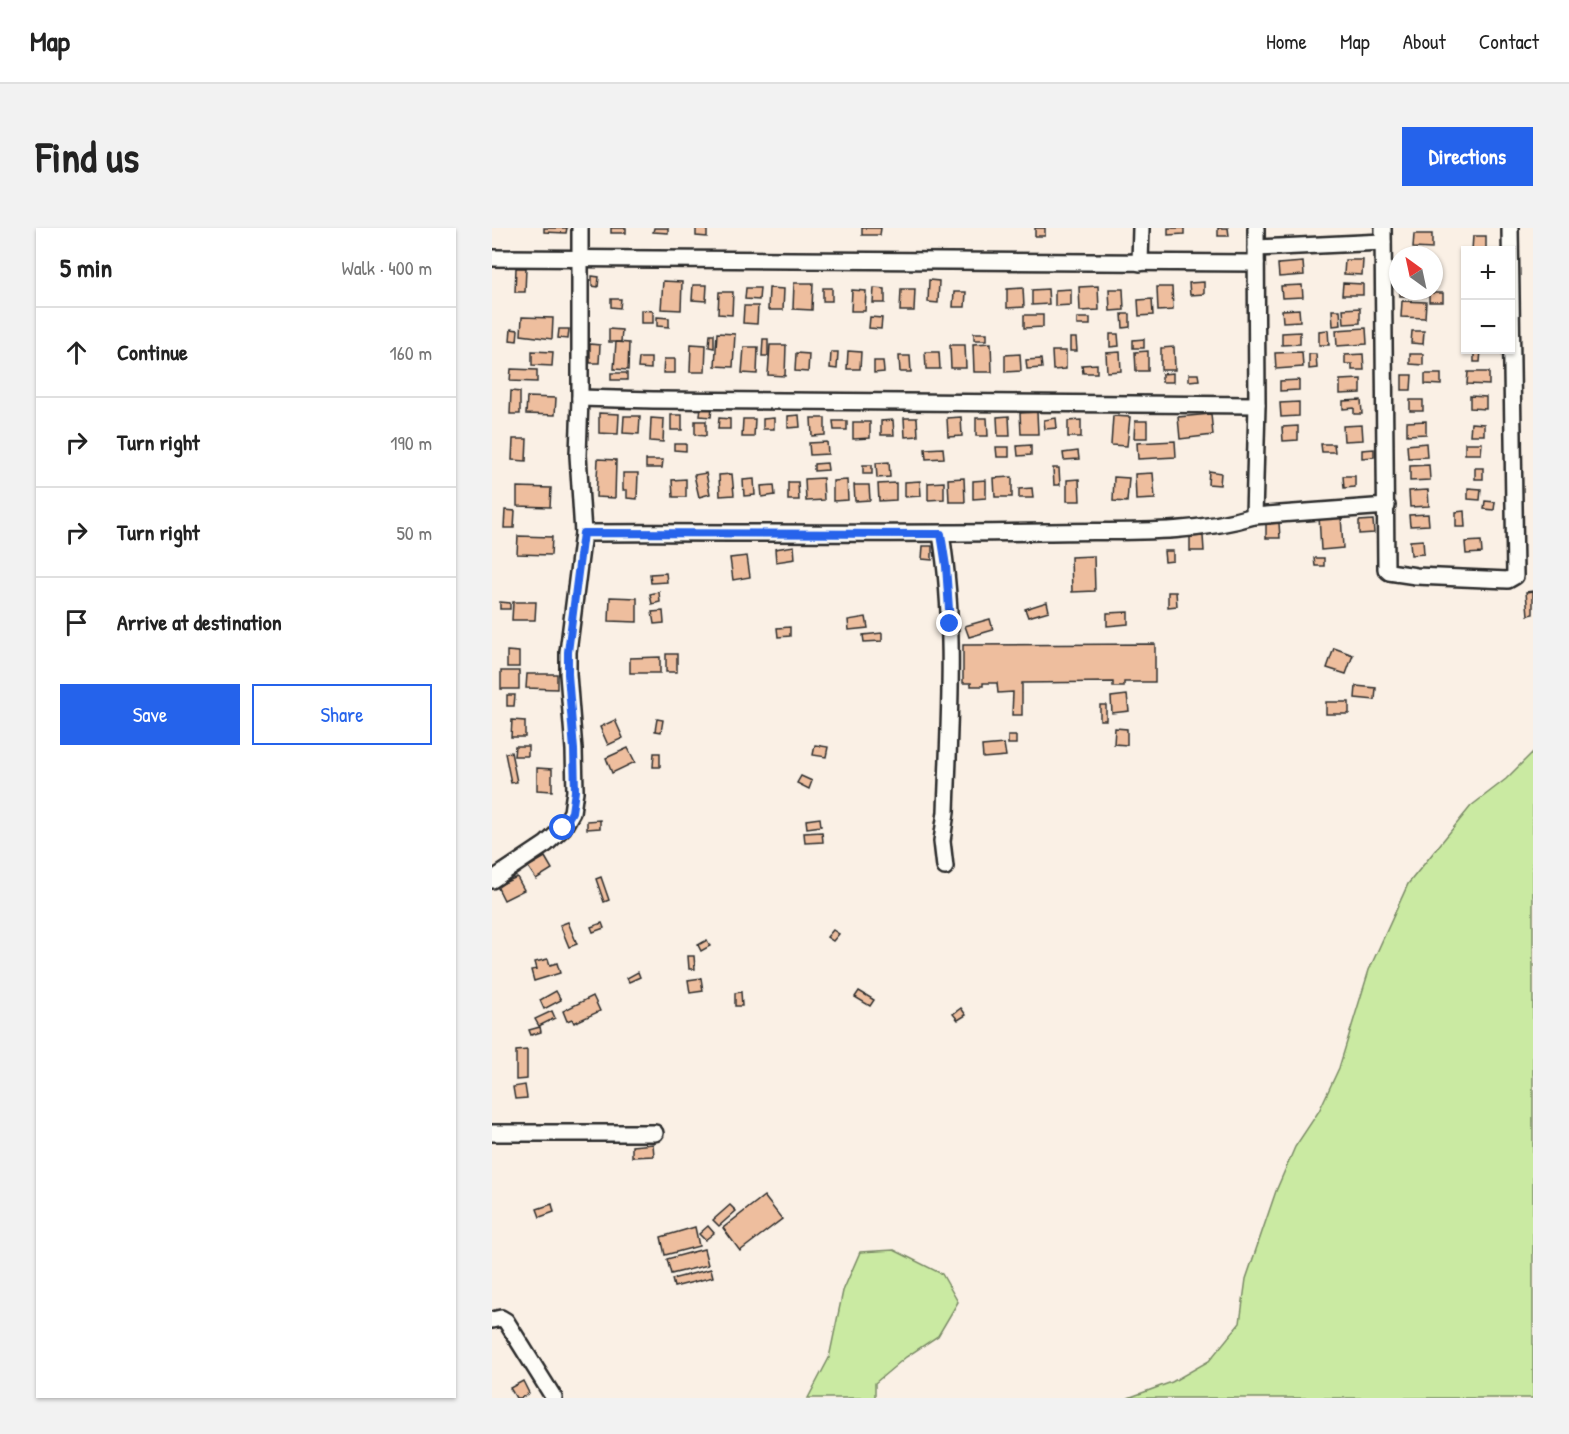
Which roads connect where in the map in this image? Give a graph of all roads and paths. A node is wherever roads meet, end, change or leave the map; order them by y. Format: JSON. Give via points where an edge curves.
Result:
{"nodes":[{"id":1,"x":580,"y":228,"type":"edge"},
{"id":2,"x":1141,"y":228,"type":"edge"},
{"id":3,"x":1256,"y":228,"type":"edge"},
{"id":4,"x":1510,"y":228,"type":"edge"},
{"id":5,"x":1383,"y":235,"type":"edge"},
{"id":6,"x":1256,"y":256,"type":"junction"},
{"id":7,"x":492,"y":258,"type":"edge"},
{"id":8,"x":579,"y":259,"type":"junction"},
{"id":9,"x":1140,"y":263,"type":"junction"},
{"id":10,"x":580,"y":398,"type":"junction"},
{"id":11,"x":1257,"y":405,"type":"junction"},
{"id":12,"x":1386,"y":506,"type":"junction"},
{"id":13,"x":1254,"y":516,"type":"junction"},
{"id":14,"x":583,"y":533,"type":"junction"},
{"id":15,"x":941,"y":534,"type":"junction"},
{"id":16,"x":945,"y":867,"type":"dead end"},
{"id":17,"x":492,"y":880,"type":"edge"},
{"id":18,"x":492,"y":1133,"type":"edge"},
{"id":19,"x":655,"y":1133,"type":"dead end"},
{"id":20,"x":492,"y":1320,"type":"edge"},
{"id":21,"x":554,"y":1398,"type":"edge"}],
"edges":[{"from":1,"to":8,"type":"street"},
{"from":2,"to":9,"type":"street"},
{"from":3,"to":6,"type":"street"},
{"from":4,"to":12,"type":"street","via":[[1515,576],[1508,580],[1466,579],[1389,572]]},
{"from":5,"to":6,"type":"street"},
{"from":5,"to":12,"type":"street"},
{"from":6,"to":9,"type":"street"},
{"from":6,"to":11,"type":"street"},
{"from":7,"to":8,"type":"street"},
{"from":8,"to":9,"type":"street"},
{"from":8,"to":10,"type":"street"},
{"from":10,"to":11,"type":"street"},
{"from":10,"to":14,"type":"street","via":[[578,455]]},
{"from":11,"to":13,"type":"street"},
{"from":12,"to":13,"type":"street"},
{"from":13,"to":15,"type":"street","via":[[1236,522],[1166,529]]},
{"from":14,"to":15,"type":"street"},
{"from":14,"to":17,"type":"street","via":[[568,652],[574,750],[572,812],[563,828],[546,844]]},
{"from":15,"to":16,"type":"street","via":[[950,624],[942,841]]},
{"from":18,"to":19,"type":"street"},
{"from":20,"to":21,"type":"street","via":[[506,1321]]}]}
